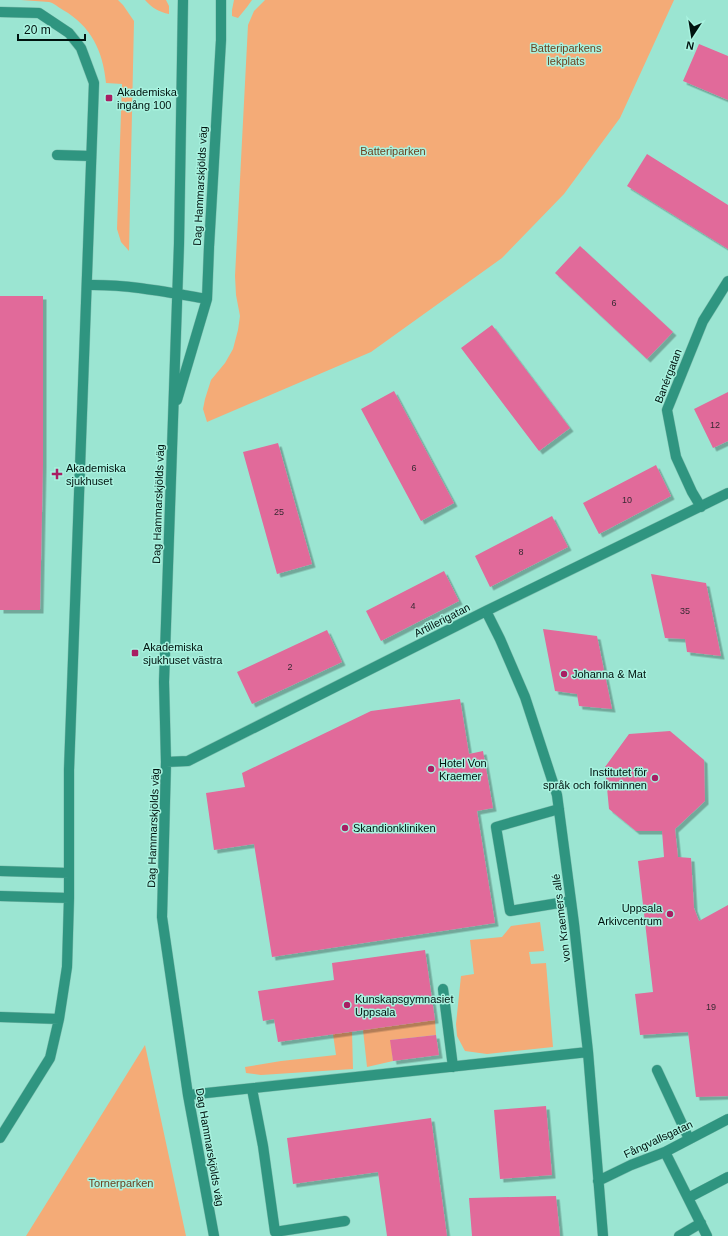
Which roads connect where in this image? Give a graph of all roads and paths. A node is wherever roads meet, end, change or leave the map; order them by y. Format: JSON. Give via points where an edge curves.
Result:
{"nodes":[{"id":1,"x":183,"y":0,"type":"edge"},
{"id":2,"x":221,"y":0,"type":"edge"},
{"id":3,"x":0,"y":12,"type":"edge"},
{"id":4,"x":57,"y":155,"type":"dead end"},
{"id":5,"x":91,"y":156,"type":"junction"},
{"id":6,"x":728,"y":281,"type":"edge"},
{"id":7,"x":87,"y":284,"type":"junction"},
{"id":8,"x":177,"y":294,"type":"junction"},
{"id":9,"x":207,"y":299,"type":"junction"},
{"id":10,"x":173,"y":416,"type":"junction"},
{"id":11,"x":728,"y":493,"type":"edge"},
{"id":12,"x":701,"y":507,"type":"junction"},
{"id":13,"x":486,"y":611,"type":"junction"},
{"id":14,"x":166,"y":762,"type":"junction"},
{"id":15,"x":559,"y":809,"type":"junction"},
{"id":16,"x":0,"y":871,"type":"edge"},
{"id":17,"x":69,"y":873,"type":"junction"},
{"id":18,"x":0,"y":896,"type":"edge"},
{"id":19,"x":69,"y":898,"type":"junction"},
{"id":20,"x":572,"y":901,"type":"junction"},
{"id":21,"x":443,"y":989,"type":"dead end"},
{"id":22,"x":0,"y":1017,"type":"edge"},
{"id":23,"x":59,"y":1019,"type":"junction"},
{"id":24,"x":588,"y":1052,"type":"junction"},
{"id":25,"x":453,"y":1067,"type":"junction"},
{"id":26,"x":657,"y":1070,"type":"dead end"},
{"id":27,"x":252,"y":1088,"type":"junction"},
{"id":28,"x":188,"y":1095,"type":"junction"},
{"id":29,"x":728,"y":1119,"type":"edge"},
{"id":30,"x":0,"y":1138,"type":"edge"},
{"id":31,"x":689,"y":1139,"type":"junction"},
{"id":32,"x":665,"y":1152,"type":"junction"},
{"id":33,"x":728,"y":1177,"type":"edge"},
{"id":34,"x":598,"y":1181,"type":"junction"},
{"id":35,"x":688,"y":1198,"type":"junction"},
{"id":36,"x":345,"y":1221,"type":"dead end"},
{"id":37,"x":701,"y":1223,"type":"junction"},
{"id":38,"x":214,"y":1236,"type":"edge"},
{"id":39,"x":603,"y":1236,"type":"edge"},
{"id":40,"x":679,"y":1236,"type":"edge"},
{"id":41,"x":707,"y":1236,"type":"edge"}],
"edges":[{"from":1,"to":8,"type":"street","name":"Dag Hammarskjölds väg"},
{"from":2,"to":9,"type":"street","name":"Dag Hammarskjölds väg"},
{"from":3,"to":5,"type":"street","via":[[39,13],[69,33],[81,48],[94,83]]},
{"from":4,"to":5,"type":"street"},
{"from":5,"to":7,"type":"street"},
{"from":6,"to":12,"type":"street","name":"Banérgatan","via":[[703,321],[667,410],[676,457]]},
{"from":7,"to":8,"type":"street","via":[[106,284]]},
{"from":7,"to":17,"type":"street","via":[[69,770]]},
{"from":8,"to":9,"type":"street"},
{"from":8,"to":10,"type":"street","name":"Dag Hammarskjölds väg"},
{"from":9,"to":10,"type":"street","name":"Dag Hammarskjölds väg"},
{"from":10,"to":14,"type":"street","name":"Dag Hammarskjölds väg","via":[[164,682]]},
{"from":11,"to":12,"type":"street","name":"Artillerigatan"},
{"from":12,"to":13,"type":"street","name":"Artillerigatan"},
{"from":13,"to":14,"type":"street","name":"Artillerigatan","via":[[188,761]]},
{"from":13,"to":15,"type":"street","name":"von Kraemers allé","via":[[525,697],[557,795]]},
{"from":14,"to":28,"type":"street","name":"Dag Hammarskjölds väg","via":[[162,917]]},
{"from":15,"to":20,"type":"street","name":"von Kraemers allé"},
{"from":15,"to":20,"type":"street","via":[[496,827],[510,911]]},
{"from":16,"to":17,"type":"street"},
{"from":17,"to":19,"type":"street"},
{"from":18,"to":19,"type":"street"},
{"from":19,"to":23,"type":"street","via":[[67,968]]},
{"from":20,"to":24,"type":"street","name":"von Kraemers allé"},
{"from":21,"to":25,"type":"street"},
{"from":22,"to":23,"type":"street"},
{"from":23,"to":30,"type":"street","via":[[50,1058]]},
{"from":24,"to":25,"type":"street"},
{"from":24,"to":34,"type":"street","name":"von Kraemers allé"},
{"from":25,"to":27,"type":"street"},
{"from":26,"to":31,"type":"street"},
{"from":27,"to":28,"type":"street"},
{"from":27,"to":36,"type":"street","via":[[275,1232]]},
{"from":28,"to":38,"type":"street","name":"Dag Hammarskjölds väg"},
{"from":29,"to":31,"type":"street","name":"Fångvallsgatan"},
{"from":31,"to":32,"type":"street","name":"Fångvallsgatan"},
{"from":32,"to":34,"type":"street","name":"Fångvallsgatan"},
{"from":32,"to":35,"type":"street"},
{"from":33,"to":35,"type":"street"},
{"from":34,"to":39,"type":"street","name":"von Kraemers allé"},
{"from":35,"to":37,"type":"street"},
{"from":37,"to":40,"type":"street"},
{"from":37,"to":41,"type":"street"}]}
